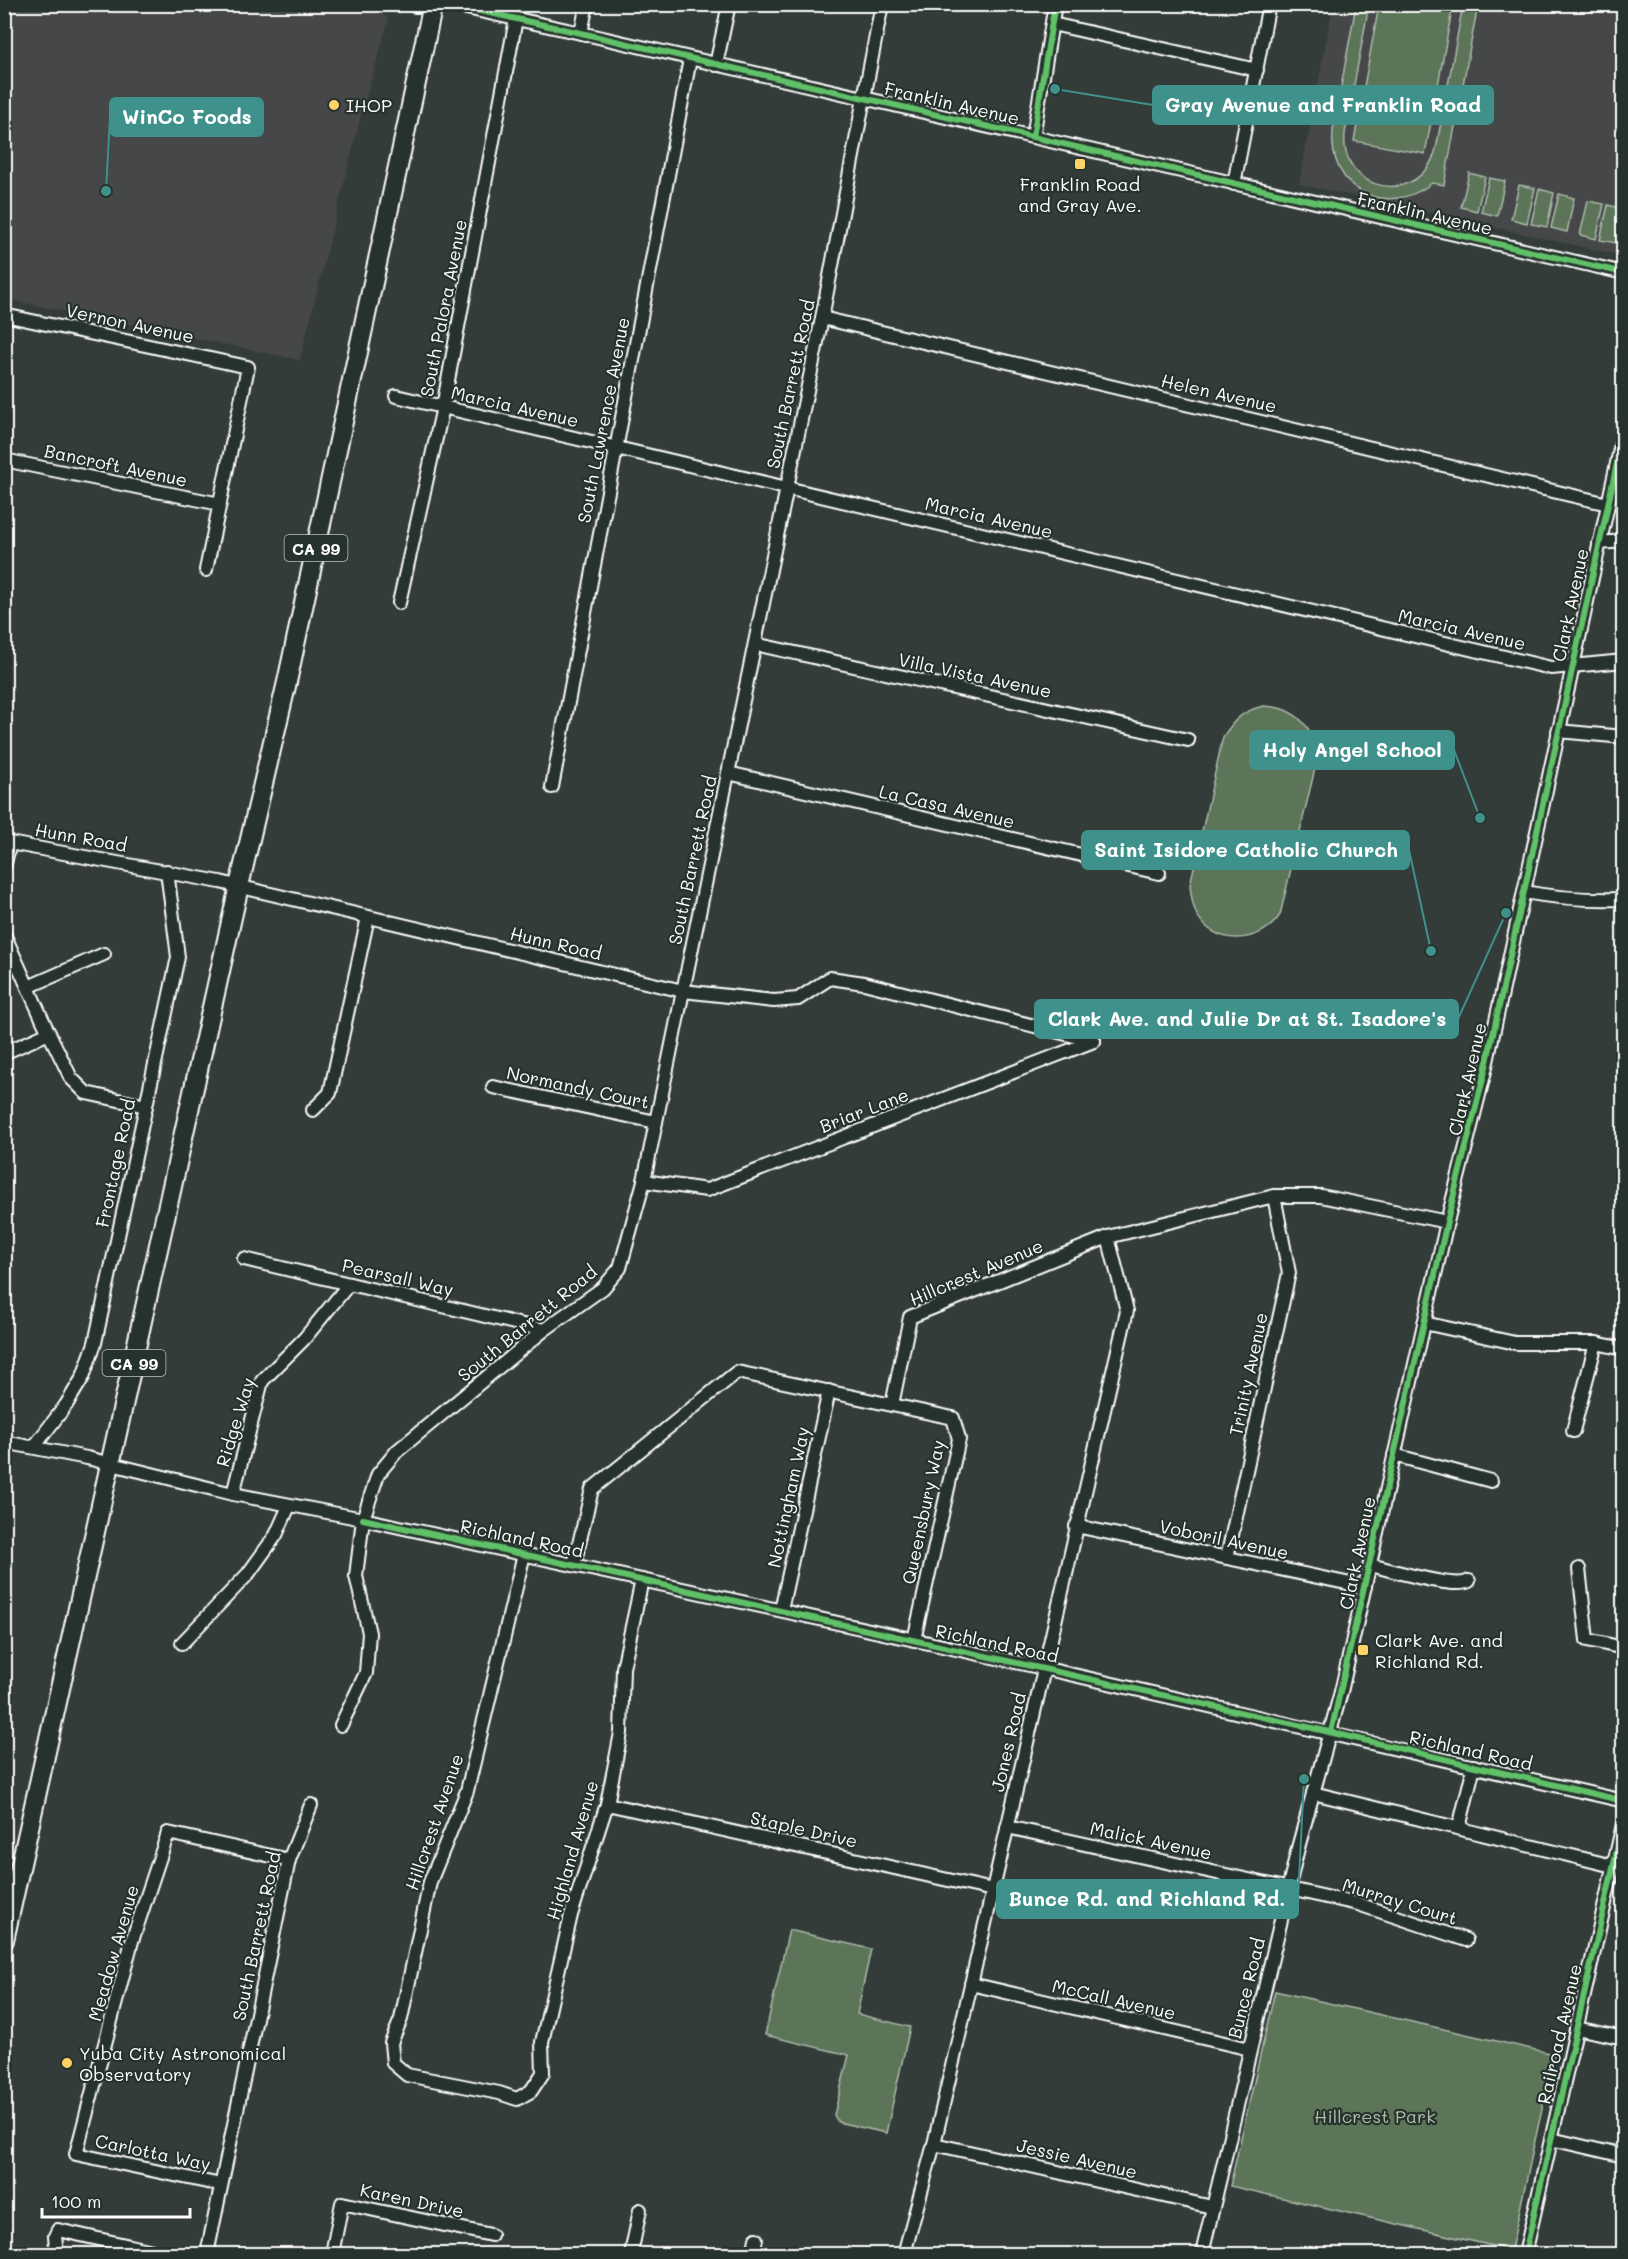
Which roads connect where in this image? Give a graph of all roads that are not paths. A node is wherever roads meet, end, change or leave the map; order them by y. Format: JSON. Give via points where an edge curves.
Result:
{"nodes":[{"id":1,"x":415,"y":4,"type":"edge"},
{"id":2,"x":426,"y":4,"type":"edge"},
{"id":3,"x":434,"y":4,"type":"edge"},
{"id":4,"x":448,"y":4,"type":"edge"},
{"id":5,"x":587,"y":4,"type":"edge"},
{"id":6,"x":729,"y":4,"type":"edge"},
{"id":7,"x":882,"y":4,"type":"edge"},
{"id":8,"x":1055,"y":4,"type":"edge"},
{"id":9,"x":1269,"y":4,"type":"edge"},
{"id":10,"x":516,"y":19,"type":"junction"},
{"id":11,"x":1052,"y":24,"type":"junction"},
{"id":12,"x":581,"y":33,"type":"junction"},
{"id":13,"x":690,"y":59,"type":"junction"},
{"id":14,"x":717,"y":65,"type":"junction"},
{"id":15,"x":1257,"y":70,"type":"junction"},
{"id":16,"x":864,"y":98,"type":"junction"},
{"id":17,"x":1033,"y":136,"type":"junction"},
{"id":18,"x":1234,"y":184,"type":"junction"},
{"id":19,"x":1623,"y":273,"type":"edge"},
{"id":20,"x":4,"y":315,"type":"edge"},
{"id":21,"x":822,"y":318,"type":"junction"},
{"id":22,"x":396,"y":396,"type":"dead end"},
{"id":23,"x":443,"y":407,"type":"junction"},
{"id":24,"x":1623,"y":431,"type":"edge"},
{"id":25,"x":616,"y":447,"type":"junction"},
{"id":26,"x":4,"y":460,"type":"edge"},
{"id":27,"x":787,"y":487,"type":"junction"},
{"id":28,"x":220,"y":504,"type":"junction"},
{"id":29,"x":1608,"y":504,"type":"junction"},
{"id":30,"x":1623,"y":541,"type":"edge"},
{"id":31,"x":1599,"y":543,"type":"junction"},
{"id":32,"x":206,"y":570,"type":"dead end"},
{"id":33,"x":399,"y":603,"type":"dead end"},
{"id":34,"x":755,"y":644,"type":"junction"},
{"id":35,"x":1623,"y":661,"type":"edge"},
{"id":36,"x":1573,"y":666,"type":"junction"},
{"id":37,"x":1558,"y":731,"type":"junction"},
{"id":38,"x":1623,"y":737,"type":"edge"},
{"id":39,"x":1188,"y":740,"type":"dead end"},
{"id":40,"x":728,"y":773,"type":"junction"},
{"id":41,"x":552,"y":787,"type":"dead end"},
{"id":42,"x":7,"y":842,"type":"edge"},
{"id":43,"x":4,"y":867,"type":"edge"},
{"id":44,"x":167,"y":871,"type":"junction"},
{"id":45,"x":1159,"y":873,"type":"dead end"},
{"id":46,"x":239,"y":886,"type":"junction"},
{"id":47,"x":1524,"y":892,"type":"junction"},
{"id":48,"x":1623,"y":900,"type":"edge"},
{"id":49,"x":368,"y":917,"type":"junction"},
{"id":50,"x":4,"y":934,"type":"edge"},
{"id":51,"x":104,"y":954,"type":"dead end"},
{"id":52,"x":28,"y":987,"type":"junction"},
{"id":53,"x":683,"y":991,"type":"junction"},
{"id":54,"x":49,"y":1033,"type":"junction"},
{"id":55,"x":1094,"y":1041,"type":"joint"},
{"id":56,"x":4,"y":1053,"type":"edge"},
{"id":57,"x":493,"y":1087,"type":"dead end"},
{"id":58,"x":146,"y":1106,"type":"junction"},
{"id":59,"x":313,"y":1110,"type":"dead end"},
{"id":60,"x":656,"y":1122,"type":"junction"},
{"id":61,"x":644,"y":1180,"type":"junction"},
{"id":62,"x":1274,"y":1196,"type":"junction"},
{"id":63,"x":1447,"y":1222,"type":"junction"},
{"id":64,"x":1108,"y":1237,"type":"junction"},
{"id":65,"x":244,"y":1259,"type":"dead end"},
{"id":66,"x":350,"y":1284,"type":"junction"},
{"id":67,"x":1424,"y":1323,"type":"junction"},
{"id":68,"x":544,"y":1330,"type":"junction"},
{"id":69,"x":1596,"y":1343,"type":"junction"},
{"id":70,"x":1623,"y":1349,"type":"edge"},
{"id":71,"x":829,"y":1391,"type":"junction"},
{"id":72,"x":892,"y":1405,"type":"junction"},
{"id":73,"x":1573,"y":1431,"type":"dead end"},
{"id":74,"x":4,"y":1442,"type":"edge"},
{"id":75,"x":34,"y":1446,"type":"junction"},
{"id":76,"x":1394,"y":1455,"type":"junction"},
{"id":77,"x":112,"y":1464,"type":"junction"},
{"id":78,"x":1491,"y":1480,"type":"dead end"},
{"id":79,"x":233,"y":1494,"type":"junction"},
{"id":80,"x":289,"y":1506,"type":"junction"},
{"id":81,"x":363,"y":1519,"type":"junction"},
{"id":82,"x":1076,"y":1526,"type":"junction"},
{"id":83,"x":524,"y":1554,"type":"junction"},
{"id":84,"x":1227,"y":1558,"type":"junction"},
{"id":85,"x":574,"y":1565,"type":"junction"},
{"id":86,"x":1370,"y":1565,"type":"junction"},
{"id":87,"x":1579,"y":1569,"type":"dead end"},
{"id":88,"x":642,"y":1580,"type":"junction"},
{"id":89,"x":1469,"y":1581,"type":"dead end"},
{"id":90,"x":1365,"y":1587,"type":"junction"},
{"id":91,"x":781,"y":1610,"type":"junction"},
{"id":92,"x":914,"y":1640,"type":"junction"},
{"id":93,"x":182,"y":1643,"type":"dead end"},
{"id":94,"x":1623,"y":1648,"type":"edge"},
{"id":95,"x":1043,"y":1668,"type":"junction"},
{"id":96,"x":341,"y":1725,"type":"dead end"},
{"id":97,"x":1331,"y":1732,"type":"junction"},
{"id":98,"x":1474,"y":1766,"type":"junction"},
{"id":99,"x":1313,"y":1793,"type":"junction"},
{"id":100,"x":1623,"y":1801,"type":"edge"},
{"id":101,"x":311,"y":1804,"type":"dead end"},
{"id":102,"x":607,"y":1804,"type":"junction"},
{"id":103,"x":1623,"y":1820,"type":"edge"},
{"id":104,"x":1007,"y":1827,"type":"junction"},
{"id":105,"x":1459,"y":1828,"type":"junction"},
{"id":106,"x":289,"y":1860,"type":"junction"},
{"id":107,"x":1613,"y":1866,"type":"junction"},
{"id":108,"x":1288,"y":1889,"type":"junction"},
{"id":109,"x":993,"y":1890,"type":"junction"},
{"id":110,"x":4,"y":1940,"type":"edge"},
{"id":111,"x":1466,"y":1940,"type":"dead end"},
{"id":112,"x":971,"y":1984,"type":"junction"},
{"id":113,"x":1576,"y":2028,"type":"junction"},
{"id":114,"x":1623,"y":2038,"type":"edge"},
{"id":115,"x":1250,"y":2049,"type":"junction"},
{"id":116,"x":531,"y":2091,"type":"joint"},
{"id":117,"x":1551,"y":2139,"type":"junction"},
{"id":118,"x":934,"y":2144,"type":"junction"},
{"id":119,"x":76,"y":2154,"type":"joint"},
{"id":120,"x":1623,"y":2156,"type":"edge"},
{"id":121,"x":221,"y":2185,"type":"junction"},
{"id":122,"x":1212,"y":2207,"type":"junction"},
{"id":123,"x":640,"y":2210,"type":"dead end"},
{"id":124,"x":491,"y":2235,"type":"dead end"},
{"id":125,"x":756,"y":2238,"type":"dead end"},
{"id":126,"x":57,"y":2254,"type":"edge"},
{"id":127,"x":166,"y":2254,"type":"edge"},
{"id":128,"x":207,"y":2254,"type":"edge"},
{"id":129,"x":332,"y":2254,"type":"edge"},
{"id":130,"x":631,"y":2254,"type":"edge"},
{"id":131,"x":753,"y":2254,"type":"edge"},
{"id":132,"x":904,"y":2254,"type":"edge"},
{"id":133,"x":1202,"y":2254,"type":"edge"},
{"id":134,"x":1525,"y":2254,"type":"edge"}],
"edges":[{"from":1,"to":2,"type":"main road"},
{"from":3,"to":46,"type":"highway","number":"CA 99"},
{"from":4,"to":10,"type":"street","name":"Franklin Avenue"},
{"from":5,"to":12,"type":"street"},
{"from":6,"to":14,"type":"street"},
{"from":7,"to":16,"type":"street","name":"South Barrett Road"},
{"from":8,"to":11,"type":"street"},
{"from":9,"to":15,"type":"street"},
{"from":10,"to":12,"type":"street","name":"Franklin Avenue"},
{"from":10,"to":23,"type":"street","name":"South Palora Avenue"},
{"from":11,"to":15,"type":"street"},
{"from":11,"to":17,"type":"street"},
{"from":12,"to":13,"type":"street","name":"Franklin Avenue"},
{"from":13,"to":14,"type":"street","name":"Franklin Avenue"},
{"from":13,"to":25,"type":"street","name":"South Lawrence Avenue"},
{"from":14,"to":16,"type":"street","name":"Franklin Avenue"},
{"from":15,"to":18,"type":"street"},
{"from":16,"to":17,"type":"street","name":"Franklin Avenue"},
{"from":16,"to":21,"type":"street","name":"South Barrett Road"},
{"from":17,"to":18,"type":"street","name":"Franklin Avenue"},
{"from":18,"to":19,"type":"street","name":"Franklin Avenue"},
{"from":20,"to":28,"type":"street","name":"Vernon Avenue","via":[[248,367]]},
{"from":21,"to":27,"type":"street","name":"South Barrett Road"},
{"from":21,"to":29,"type":"street","name":"Helen Avenue"},
{"from":22,"to":23,"type":"street","name":"Marcia Avenue"},
{"from":23,"to":25,"type":"street","name":"Marcia Avenue"},
{"from":23,"to":33,"type":"street","name":"South Palora Avenue"},
{"from":24,"to":29,"type":"street","name":"Clark Avenue"},
{"from":25,"to":27,"type":"street","name":"Marcia Avenue"},
{"from":25,"to":41,"type":"street","name":"South Lawrence Avenue"},
{"from":26,"to":28,"type":"street","name":"Bancroft Avenue"},
{"from":27,"to":34,"type":"street","name":"South Barrett Road"},
{"from":27,"to":36,"type":"street","name":"Marcia Avenue","via":[[1540,666]]},
{"from":28,"to":32,"type":"street"},
{"from":29,"to":31,"type":"street","name":"Clark Avenue"},
{"from":30,"to":31,"type":"street"},
{"from":31,"to":36,"type":"street","name":"Clark Avenue"},
{"from":34,"to":39,"type":"street","name":"Villa Vista Avenue"},
{"from":34,"to":40,"type":"street","name":"South Barrett Road"},
{"from":35,"to":36,"type":"street","name":"Marcia Avenue"},
{"from":36,"to":37,"type":"street","name":"Clark Avenue"},
{"from":37,"to":38,"type":"street"},
{"from":37,"to":47,"type":"street","name":"Clark Avenue"},
{"from":40,"to":45,"type":"street","name":"La Casa Avenue"},
{"from":40,"to":53,"type":"street","name":"South Barrett Road"},
{"from":42,"to":43,"type":"street"},
{"from":42,"to":44,"type":"street","name":"Hunn Road"},
{"from":44,"to":46,"type":"street","name":"Hunn Road"},
{"from":44,"to":58,"type":"street","name":"Frontage Road","via":[[178,957]]},
{"from":46,"to":49,"type":"street","name":"Hunn Road"},
{"from":46,"to":77,"type":"highway","number":"CA 99"},
{"from":47,"to":48,"type":"street"},
{"from":47,"to":63,"type":"street","name":"Clark Avenue"},
{"from":49,"to":53,"type":"street","name":"Hunn Road"},
{"from":49,"to":59,"type":"street","via":[[330,1093]]},
{"from":50,"to":52,"type":"street"},
{"from":51,"to":52,"type":"street"},
{"from":52,"to":54,"type":"street"},
{"from":53,"to":55,"type":"street","name":"Hunn Road","via":[[790,1000],[830,978],[864,983]]},
{"from":53,"to":60,"type":"street","name":"South Barrett Road"},
{"from":54,"to":56,"type":"street"},
{"from":54,"to":58,"type":"street","via":[[71,1078],[86,1093]]},
{"from":55,"to":61,"type":"street","name":"Briar Lane","via":[[707,1190]]},
{"from":57,"to":60,"type":"street","name":"Normandy Court"},
{"from":58,"to":75,"type":"street","name":"Frontage Road","via":[[95,1343],[83,1377]]},
{"from":60,"to":61,"type":"street","name":"South Barrett Road"},
{"from":61,"to":68,"type":"street","name":"South Barrett Road","via":[[621,1268],[603,1288]]},
{"from":62,"to":63,"type":"street","name":"Hillcrest Avenue","via":[[1321,1196]]},
{"from":62,"to":64,"type":"street","name":"Hillcrest Avenue"},
{"from":62,"to":84,"type":"street","name":"Trinity Avenue","via":[[1289,1273]]},
{"from":63,"to":67,"type":"street","name":"Clark Avenue"},
{"from":64,"to":72,"type":"street","name":"Hillcrest Avenue","via":[[910,1317]]},
{"from":64,"to":82,"type":"street","name":"Jones Road","via":[[1126,1311]]},
{"from":65,"to":66,"type":"street","name":"Pearsall Way"},
{"from":66,"to":68,"type":"street","name":"Pearsall Way"},
{"from":66,"to":79,"type":"street","name":"Ridge Way","via":[[262,1381]]},
{"from":67,"to":69,"type":"street","via":[[1515,1344]]},
{"from":67,"to":76,"type":"street","name":"Clark Avenue"},
{"from":68,"to":81,"type":"street","name":"South Barrett Road","via":[[397,1451],[378,1474]]},
{"from":69,"to":70,"type":"street"},
{"from":69,"to":73,"type":"street"},
{"from":71,"to":72,"type":"street"},
{"from":71,"to":85,"type":"street","via":[[737,1372],[592,1489]]},
{"from":71,"to":91,"type":"street","name":"Nottingham Way"},
{"from":72,"to":92,"type":"street","name":"Queensbury Way","via":[[953,1418],[959,1439]]},
{"from":74,"to":75,"type":"street","name":"Richland Road"},
{"from":75,"to":77,"type":"street","name":"Richland Road"},
{"from":76,"to":78,"type":"street"},
{"from":76,"to":86,"type":"street","name":"Clark Avenue"},
{"from":77,"to":79,"type":"street","name":"Richland Road"},
{"from":77,"to":110,"type":"highway","number":"CA 99"},
{"from":79,"to":80,"type":"street","name":"Richland Road"},
{"from":80,"to":81,"type":"street","name":"Richland Road"},
{"from":80,"to":93,"type":"street","via":[[276,1535],[248,1574]]},
{"from":81,"to":83,"type":"street","name":"Richland Road"},
{"from":81,"to":96,"type":"street","name":"South Barrett Road","via":[[356,1576],[369,1633],[366,1673]]},
{"from":82,"to":84,"type":"street","name":"Voboril Avenue"},
{"from":82,"to":95,"type":"street","name":"Jones Road"},
{"from":83,"to":85,"type":"street","name":"Richland Road"},
{"from":83,"to":116,"type":"street","name":"Hillcrest Avenue","via":[[467,1791],[430,1882],[400,2019],[391,2043],[393,2063],[407,2075],[517,2099]]},
{"from":84,"to":90,"type":"street","name":"Voboril Avenue"},
{"from":85,"to":88,"type":"street","name":"Richland Road"},
{"from":86,"to":89,"type":"street","via":[[1449,1584]]},
{"from":86,"to":90,"type":"street","name":"Clark Avenue"},
{"from":87,"to":94,"type":"street","via":[[1587,1640]]},
{"from":88,"to":91,"type":"street","name":"Richland Road"},
{"from":88,"to":102,"type":"street","name":"Highland Avenue","via":[[623,1668],[621,1732]]},
{"from":90,"to":97,"type":"street","name":"Clark Avenue"},
{"from":91,"to":92,"type":"street","name":"Richland Road"},
{"from":92,"to":95,"type":"street","name":"Richland Road"},
{"from":95,"to":97,"type":"street","name":"Richland Road"},
{"from":95,"to":104,"type":"street","name":"Jones Road"},
{"from":97,"to":98,"type":"street","name":"Richland Road"},
{"from":97,"to":99,"type":"street","name":"Bunce Road"},
{"from":98,"to":100,"type":"street","name":"Richland Road"},
{"from":98,"to":105,"type":"street"},
{"from":99,"to":105,"type":"street"},
{"from":99,"to":108,"type":"street","name":"Bunce Road"},
{"from":101,"to":106,"type":"street","name":"South Barrett Road"},
{"from":102,"to":109,"type":"street","name":"Staple Drive"},
{"from":102,"to":116,"type":"street","name":"Highland Avenue","via":[[571,1915],[542,2042],[543,2073]]},
{"from":103,"to":107,"type":"street","name":"Railroad Avenue"},
{"from":104,"to":108,"type":"street","name":"Malick Avenue"},
{"from":104,"to":109,"type":"street","name":"Jones Road"},
{"from":105,"to":107,"type":"street"},
{"from":106,"to":119,"type":"street","name":"Meadow Avenue","via":[[168,1833],[132,1941]]},
{"from":106,"to":121,"type":"street","name":"South Barrett Road"},
{"from":107,"to":113,"type":"street","name":"Railroad Avenue"},
{"from":108,"to":111,"type":"street","name":"Murray Court","via":[[1376,1909]]},
{"from":108,"to":115,"type":"street","name":"Bunce Road"},
{"from":109,"to":112,"type":"street","name":"Jones Road"},
{"from":112,"to":115,"type":"street","name":"McCall Avenue"},
{"from":112,"to":118,"type":"street","name":"Jones Road"},
{"from":113,"to":114,"type":"street"},
{"from":113,"to":117,"type":"street","name":"Railroad Avenue"},
{"from":115,"to":122,"type":"street","name":"Bunce Road"},
{"from":117,"to":120,"type":"street"},
{"from":117,"to":134,"type":"street","name":"Railroad Avenue"},
{"from":118,"to":122,"type":"street","name":"Jessie Avenue"},
{"from":118,"to":132,"type":"street","name":"Jones Road"},
{"from":119,"to":121,"type":"street","name":"Carlotta Way"},
{"from":121,"to":128,"type":"street","name":"South Barrett Road"},
{"from":122,"to":133,"type":"street","name":"Bunce Road"},
{"from":123,"to":130,"type":"street"},
{"from":124,"to":129,"type":"street","name":"Karen Drive","via":[[342,2203]]},
{"from":125,"to":131,"type":"street"},
{"from":126,"to":127,"type":"street","via":[[58,2230]]}]}
